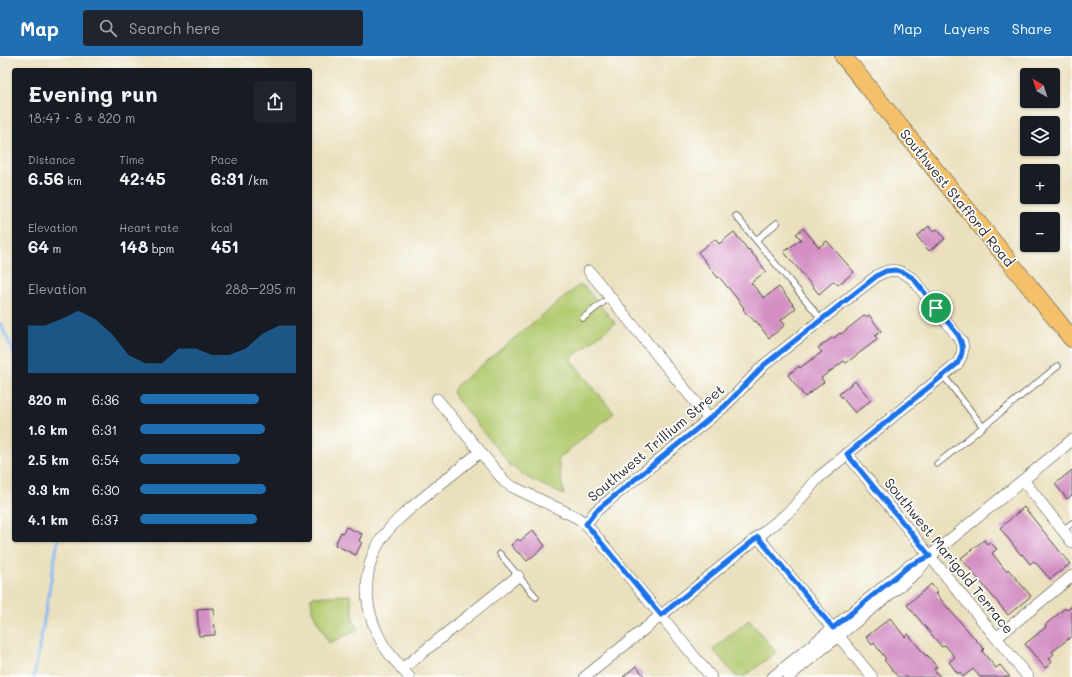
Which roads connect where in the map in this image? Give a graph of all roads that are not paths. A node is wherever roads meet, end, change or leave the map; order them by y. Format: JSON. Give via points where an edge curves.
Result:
{"nodes":[{"id":1,"x":843,"y":56,"type":"edge"},
{"id":2,"x":736,"y":216,"type":"dead end"},
{"id":3,"x":777,"y":223,"type":"dead end"},
{"id":4,"x":756,"y":240,"type":"junction"},
{"id":5,"x":589,"y":271,"type":"dead end"},
{"id":6,"x":610,"y":297,"type":"junction"},
{"id":7,"x":583,"y":318,"type":"dead end"},
{"id":8,"x":822,"y":320,"type":"junction"},
{"id":9,"x":1072,"y":340,"type":"edge"},
{"id":10,"x":1058,"y":366,"type":"dead end"},
{"id":11,"x":943,"y":375,"type":"junction"},
{"id":12,"x":437,"y":399,"type":"dead end"},
{"id":13,"x":709,"y":419,"type":"junction"},
{"id":14,"x":983,"y":427,"type":"junction"},
{"id":15,"x":1072,"y":440,"type":"edge"},
{"id":16,"x":480,"y":452,"type":"junction"},
{"id":17,"x":847,"y":454,"type":"junction"},
{"id":18,"x":937,"y":464,"type":"dead end"},
{"id":19,"x":1023,"y":480,"type":"junction"},
{"id":20,"x":1072,"y":523,"type":"edge"},
{"id":21,"x":586,"y":524,"type":"junction"},
{"id":22,"x":1063,"y":530,"type":"junction"},
{"id":23,"x":758,"y":537,"type":"junction"},
{"id":24,"x":1072,"y":542,"type":"edge"},
{"id":25,"x":500,"y":554,"type":"dead end"},
{"id":26,"x":930,"y":556,"type":"junction"},
{"id":27,"x":518,"y":576,"type":"junction"},
{"id":28,"x":1072,"y":576,"type":"edge"},
{"id":29,"x":536,"y":597,"type":"dead end"},
{"id":30,"x":661,"y":615,"type":"junction"},
{"id":31,"x":836,"y":632,"type":"junction"},
{"id":32,"x":996,"y":638,"type":"junction"},
{"id":33,"x":406,"y":673,"type":"edge"},
{"id":34,"x":585,"y":677,"type":"edge"},
{"id":35,"x":711,"y":677,"type":"edge"},
{"id":36,"x":773,"y":677,"type":"edge"},
{"id":37,"x":788,"y":677,"type":"edge"},
{"id":38,"x":872,"y":677,"type":"edge"},
{"id":39,"x":1028,"y":677,"type":"edge"}],
"edges":[{"from":1,"to":9,"type":"main road","name":"Southwest Stafford Road"},
{"from":2,"to":4,"type":"lane"},
{"from":3,"to":4,"type":"lane"},
{"from":4,"to":8,"type":"lane"},
{"from":5,"to":6,"type":"street"},
{"from":6,"to":7,"type":"lane"},
{"from":6,"to":13,"type":"street"},
{"from":8,"to":11,"type":"street","name":"Southwest Trillium Street","via":[[878,275],[896,270],[905,273],[913,278],[962,342],[964,349],[957,364]]},
{"from":8,"to":13,"type":"street","name":"Southwest Trillium Street","via":[[764,365]]},
{"from":10,"to":14,"type":"lane"},
{"from":11,"to":14,"type":"lane"},
{"from":11,"to":17,"type":"street"},
{"from":12,"to":16,"type":"street"},
{"from":13,"to":21,"type":"street","name":"Southwest Trillium Street","via":[[596,511]]},
{"from":14,"to":18,"type":"lane"},
{"from":15,"to":19,"type":"street"},
{"from":16,"to":21,"type":"street","via":[[505,482]]},
{"from":16,"to":33,"type":"street","via":[[386,531],[369,564],[367,584],[371,618],[386,649]]},
{"from":17,"to":23,"type":"street","via":[[818,478],[793,508]]},
{"from":17,"to":26,"type":"street","name":"Southwest Marigold Terrace"},
{"from":19,"to":22,"type":"street"},
{"from":19,"to":26,"type":"street"},
{"from":20,"to":22,"type":"lane"},
{"from":21,"to":30,"type":"street"},
{"from":22,"to":24,"type":"street"},
{"from":23,"to":30,"type":"street"},
{"from":23,"to":31,"type":"street"},
{"from":25,"to":27,"type":"lane"},
{"from":26,"to":31,"type":"street","via":[[917,572]]},
{"from":26,"to":32,"type":"street","name":"Southwest Marigold Terrace"},
{"from":27,"to":29,"type":"lane"},
{"from":27,"to":33,"type":"street"},
{"from":28,"to":32,"type":"street"},
{"from":30,"to":34,"type":"street"},
{"from":30,"to":35,"type":"street"},
{"from":31,"to":36,"type":"street"},
{"from":31,"to":37,"type":"street"},
{"from":31,"to":38,"type":"street"},
{"from":32,"to":39,"type":"street","name":"Southwest Marigold Terrace"}]}
